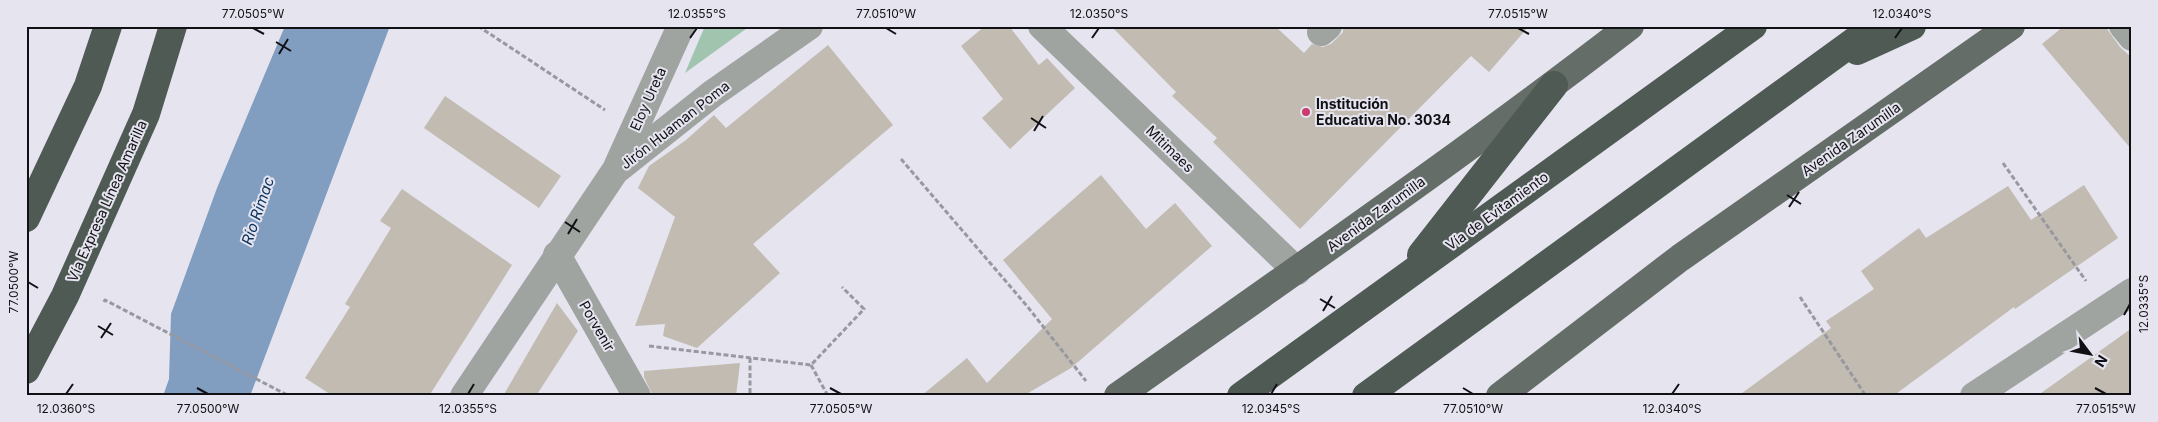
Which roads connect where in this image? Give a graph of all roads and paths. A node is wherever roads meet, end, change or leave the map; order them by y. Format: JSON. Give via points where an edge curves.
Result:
{"nodes":[{"id":1,"x":108,"y":26,"type":"edge"},
{"id":2,"x":173,"y":26,"type":"edge"},
{"id":3,"x":478,"y":26,"type":"edge"},
{"id":4,"x":680,"y":26,"type":"edge"},
{"id":5,"x":809,"y":26,"type":"edge"},
{"id":6,"x":1042,"y":26,"type":"edge"},
{"id":7,"x":1630,"y":26,"type":"edge"},
{"id":8,"x":1754,"y":26,"type":"edge"},
{"id":9,"x":1875,"y":26,"type":"edge"},
{"id":10,"x":1912,"y":26,"type":"edge"},
{"id":11,"x":2011,"y":26,"type":"edge"},
{"id":12,"x":2123,"y":26,"type":"edge"},
{"id":13,"x":2132,"y":37,"type":"edge"},
{"id":14,"x":1817,"y":68,"type":"junction"},
{"id":15,"x":1554,"y":85,"type":"junction"},
{"id":16,"x":635,"y":130,"type":"junction"},
{"id":17,"x":901,"y":159,"type":"dead end"},
{"id":18,"x":2003,"y":163,"type":"dead end"},
{"id":19,"x":615,"y":171,"type":"junction"},
{"id":20,"x":26,"y":218,"type":"edge"},
{"id":21,"x":557,"y":255,"type":"junction"},
{"id":22,"x":1297,"y":271,"type":"junction"},
{"id":23,"x":1402,"y":280,"type":"junction"},
{"id":24,"x":842,"y":287,"type":"dead end"},
{"id":25,"x":2132,"y":292,"type":"edge"},
{"id":26,"x":1800,"y":297,"type":"dead end"},
{"id":27,"x":100,"y":309,"type":"dead end"},
{"id":28,"x":2106,"y":309,"type":"junction"},
{"id":29,"x":606,"y":341,"type":"junction"},
{"id":30,"x":750,"y":358,"type":"junction"},
{"id":31,"x":811,"y":365,"type":"junction"},
{"id":32,"x":26,"y":370,"type":"edge"},
{"id":33,"x":1092,"y":388,"type":"dead end"},
{"id":34,"x":289,"y":396,"type":"edge"},
{"id":35,"x":464,"y":396,"type":"edge"},
{"id":36,"x":638,"y":396,"type":"edge"},
{"id":37,"x":750,"y":396,"type":"edge"},
{"id":38,"x":828,"y":396,"type":"edge"},
{"id":39,"x":1118,"y":396,"type":"edge"},
{"id":40,"x":1241,"y":396,"type":"edge"},
{"id":41,"x":1366,"y":396,"type":"edge"},
{"id":42,"x":1500,"y":396,"type":"edge"},
{"id":43,"x":1866,"y":396,"type":"edge"},
{"id":44,"x":1974,"y":396,"type":"edge"}],
"edges":[{"from":1,"to":20,"type":"highway","via":[[88,86]]},
{"from":2,"to":32,"type":"highway","name":"Vía Expresa Línea Amarilla","via":[[146,114],[65,296]]},
{"from":3,"to":16,"type":"path"},
{"from":4,"to":16,"type":"street","name":"Eloy Ureta"},
{"from":5,"to":19,"type":"street","name":"Jirón Huaman Poma","via":[[712,94]]},
{"from":6,"to":22,"type":"street","name":"Mitimaes"},
{"from":7,"to":15,"type":"main road","name":"Avenida Zarumilla"},
{"from":8,"to":23,"type":"highway","name":"Vía de Evitamiento"},
{"from":9,"to":14,"type":"highway"},
{"from":10,"to":14,"type":"highway"},
{"from":11,"to":42,"type":"main road","name":"Avenida Zarumilla","via":[[1680,258]]},
{"from":12,"to":13,"type":"street"},
{"from":14,"to":41,"type":"highway"},
{"from":15,"to":22,"type":"main road","name":"Avenida Zarumilla"},
{"from":15,"to":23,"type":"highway"},
{"from":16,"to":19,"type":"street","name":"Eloy Ureta"},
{"from":17,"to":33,"type":"path","via":[[1028,306]]},
{"from":18,"to":28,"type":"path"},
{"from":19,"to":21,"type":"street","name":"Jirón Huaman Poma"},
{"from":21,"to":29,"type":"street","name":"Porvenir"},
{"from":21,"to":35,"type":"street","name":"Jirón Huaman Poma"},
{"from":22,"to":39,"type":"main road","name":"Avenida Zarumilla"},
{"from":23,"to":40,"type":"highway","name":"Vía de Evitamiento"},
{"from":24,"to":31,"type":"path","via":[[864,309]]},
{"from":25,"to":28,"type":"street"},
{"from":26,"to":43,"type":"path"},
{"from":27,"to":34,"type":"path","via":[[105,300]]},
{"from":28,"to":44,"type":"street"},
{"from":29,"to":30,"type":"path"},
{"from":29,"to":36,"type":"street","name":"Porvenir"},
{"from":30,"to":31,"type":"path"},
{"from":30,"to":37,"type":"path"},
{"from":31,"to":38,"type":"path"}]}
